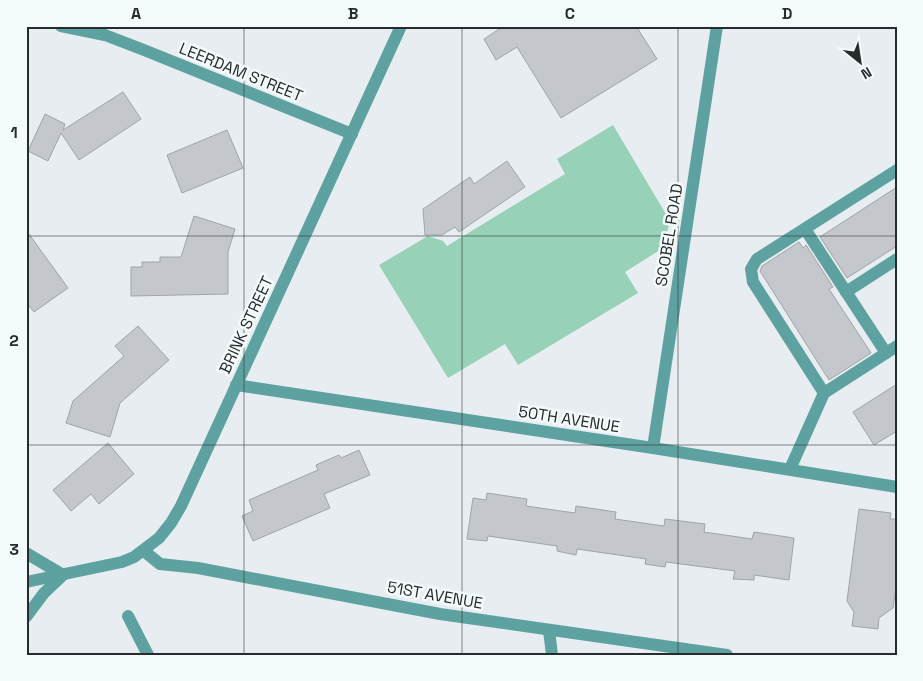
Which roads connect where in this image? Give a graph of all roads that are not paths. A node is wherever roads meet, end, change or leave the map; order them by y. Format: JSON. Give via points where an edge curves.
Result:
{"nodes":[{"id":1,"x":60,"y":26,"type":"edge"},
{"id":2,"x":401,"y":26,"type":"edge"},
{"id":3,"x":717,"y":26,"type":"edge"},
{"id":4,"x":352,"y":134,"type":"junction"},
{"id":5,"x":897,"y":170,"type":"edge"},
{"id":6,"x":806,"y":229,"type":"junction"},
{"id":7,"x":897,"y":259,"type":"edge"},
{"id":8,"x":846,"y":292,"type":"junction"},
{"id":9,"x":891,"y":350,"type":"edge"},
{"id":10,"x":236,"y":385,"type":"junction"},
{"id":11,"x":824,"y":393,"type":"junction"},
{"id":12,"x":653,"y":448,"type":"junction"},
{"id":13,"x":790,"y":469,"type":"junction"},
{"id":14,"x":897,"y":488,"type":"edge"},
{"id":15,"x":144,"y":550,"type":"junction"},
{"id":16,"x":26,"y":553,"type":"edge"},
{"id":17,"x":63,"y":575,"type":"junction"},
{"id":18,"x":26,"y":582,"type":"edge"},
{"id":19,"x":128,"y":616,"type":"dead end"},
{"id":20,"x":26,"y":617,"type":"edge"},
{"id":21,"x":549,"y":630,"type":"junction"},
{"id":22,"x":148,"y":655,"type":"edge"},
{"id":23,"x":552,"y":655,"type":"edge"},
{"id":24,"x":727,"y":655,"type":"edge"}],
"edges":[{"from":1,"to":4,"type":"street","name":"LEERDAM STREET","via":[[105,35]]},
{"from":2,"to":4,"type":"street","name":"BRINK STREET"},
{"from":3,"to":12,"type":"street","name":"SCOBEL ROAD"},
{"from":4,"to":10,"type":"street","name":"BRINK STREET"},
{"from":5,"to":6,"type":"street"},
{"from":6,"to":8,"type":"street"},
{"from":6,"to":11,"type":"street","via":[[757,259],[751,275]]},
{"from":7,"to":8,"type":"street"},
{"from":8,"to":9,"type":"street"},
{"from":9,"to":11,"type":"street"},
{"from":10,"to":12,"type":"street","name":"50TH AVENUE"},
{"from":10,"to":15,"type":"street","name":"BRINK STREET","via":[[171,523]]},
{"from":11,"to":13,"type":"street"},
{"from":12,"to":13,"type":"street","name":"50TH AVENUE"},
{"from":13,"to":14,"type":"street","name":"50TH AVENUE"},
{"from":15,"to":17,"type":"street","name":"BRINK STREET","via":[[122,562]]},
{"from":15,"to":21,"type":"street","name":"51ST AVENUE","via":[[160,564]]},
{"from":16,"to":17,"type":"street"},
{"from":17,"to":18,"type":"street","name":"BRINK STREET"},
{"from":17,"to":20,"type":"street","name":"BRINK STREET","via":[[44,592]]},
{"from":19,"to":22,"type":"street"},
{"from":21,"to":23,"type":"street"},
{"from":21,"to":24,"type":"street","name":"51ST AVENUE"}]}
